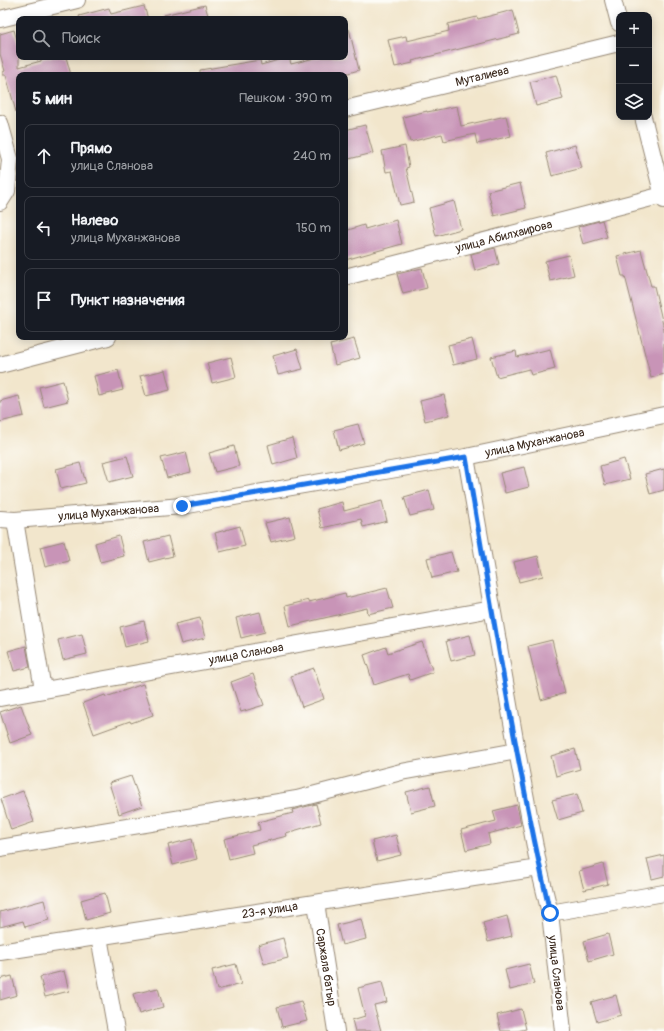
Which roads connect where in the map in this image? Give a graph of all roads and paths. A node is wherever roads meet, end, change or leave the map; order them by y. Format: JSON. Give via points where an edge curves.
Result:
{"nodes":[{"id":1,"x":77,"y":0,"type":"edge"},
{"id":2,"x":613,"y":0,"type":"edge"},
{"id":3,"x":616,"y":12,"type":"edge"},
{"id":4,"x":0,"y":19,"type":"edge"},
{"id":5,"x":616,"y":44,"type":"edge"},
{"id":6,"x":348,"y":108,"type":"edge"},
{"id":7,"x":644,"y":120,"type":"edge"},
{"id":8,"x":0,"y":123,"type":"edge"},
{"id":9,"x":6,"y":194,"type":"edge"},
{"id":10,"x":663,"y":198,"type":"edge"},
{"id":11,"x":348,"y":275,"type":"edge"},
{"id":12,"x":96,"y":340,"type":"edge"},
{"id":13,"x":0,"y":365,"type":"edge"},
{"id":14,"x":664,"y":415,"type":"edge"},
{"id":15,"x":466,"y":457,"type":"junction"},
{"id":16,"x":8,"y":520,"type":"edge"},
{"id":17,"x":492,"y":609,"type":"junction"},
{"id":18,"x":43,"y":690,"type":"junction"},
{"id":19,"x":0,"y":698,"type":"edge"},
{"id":20,"x":517,"y":752,"type":"junction"},
{"id":21,"x":0,"y":848,"type":"edge"},
{"id":22,"x":540,"y":868,"type":"junction"},
{"id":23,"x":664,"y":893,"type":"edge"},
{"id":24,"x":316,"y":903,"type":"junction"},
{"id":25,"x":550,"y":913,"type":"junction"},
{"id":26,"x":99,"y":937,"type":"junction"},
{"id":27,"x":0,"y":952,"type":"edge"},
{"id":28,"x":116,"y":1031,"type":"edge"},
{"id":29,"x":336,"y":1031,"type":"edge"},
{"id":30,"x":563,"y":1031,"type":"edge"}],
"edges":[{"from":1,"to":4,"type":"street"},
{"from":2,"to":3,"type":"street"},
{"from":5,"to":6,"type":"street","name":"Муталиева"},
{"from":7,"to":10,"type":"street"},
{"from":8,"to":9,"type":"street","via":[[10,159]]},
{"from":10,"to":11,"type":"street","name":"улица Абилхаирова"},
{"from":12,"to":13,"type":"street"},
{"from":14,"to":15,"type":"street","name":"улица Муханжанова"},
{"from":15,"to":16,"type":"street","name":"улица Муханжанова","via":[[182,506]]},
{"from":15,"to":17,"type":"street","name":"улица Сланова"},
{"from":16,"to":18,"type":"street"},
{"from":17,"to":18,"type":"street","name":"улица Сланова"},
{"from":17,"to":20,"type":"street","name":"улица Сланова"},
{"from":18,"to":19,"type":"street","name":"улица Сланова"},
{"from":20,"to":21,"type":"street","via":[[401,772],[297,799]]},
{"from":20,"to":22,"type":"street","name":"улица Сланова"},
{"from":22,"to":24,"type":"street","name":"23-я улица"},
{"from":22,"to":25,"type":"street","name":"улица Сланова"},
{"from":23,"to":25,"type":"street"},
{"from":24,"to":26,"type":"street","name":"23-я улица"},
{"from":24,"to":29,"type":"street","name":"Саржала батыр"},
{"from":25,"to":30,"type":"street","name":"улица Сланова"},
{"from":26,"to":27,"type":"street","name":"23-я улица"},
{"from":26,"to":28,"type":"street"}]}
